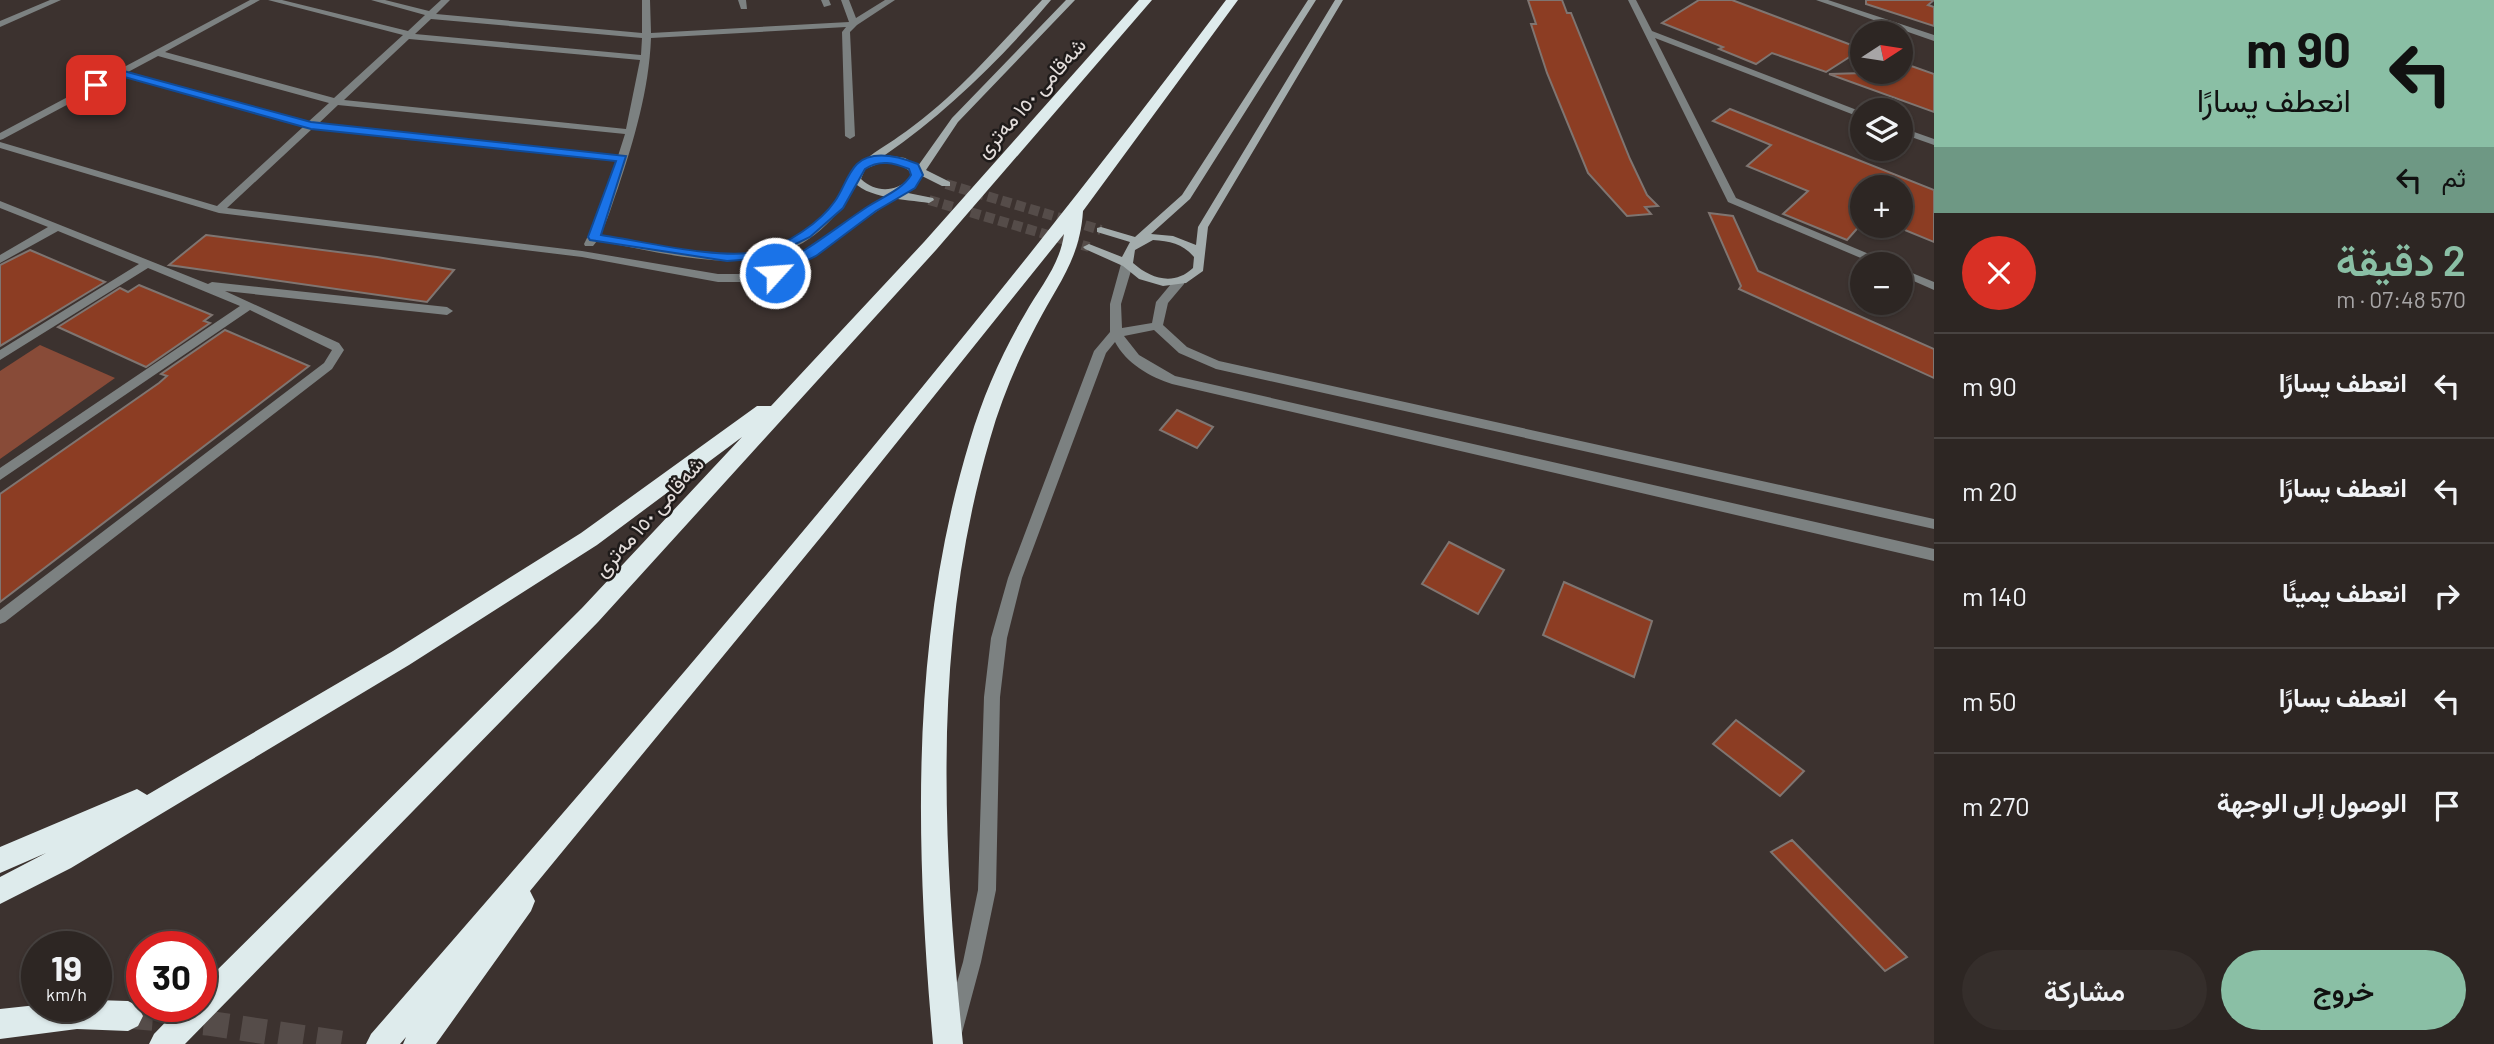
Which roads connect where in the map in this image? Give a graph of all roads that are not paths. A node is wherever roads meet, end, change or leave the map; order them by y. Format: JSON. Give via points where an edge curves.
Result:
{"nodes":[{"id":1,"x":57,"y":0,"type":"edge"},
{"id":2,"x":256,"y":0,"type":"edge"},
{"id":3,"x":272,"y":0,"type":"edge"},
{"id":4,"x":375,"y":0,"type":"edge"},
{"id":5,"x":446,"y":0,"type":"edge"},
{"id":6,"x":646,"y":0,"type":"edge"},
{"id":7,"x":845,"y":0,"type":"edge"},
{"id":8,"x":891,"y":0,"type":"edge"},
{"id":9,"x":1047,"y":0,"type":"edge"},
{"id":10,"x":1071,"y":0,"type":"edge"},
{"id":11,"x":1146,"y":0,"type":"edge"},
{"id":12,"x":1232,"y":0,"type":"edge"},
{"id":13,"x":1312,"y":0,"type":"edge"},
{"id":14,"x":1339,"y":0,"type":"edge"},
{"id":15,"x":1632,"y":0,"type":"edge"},
{"id":16,"x":1819,"y":0,"type":"edge"},
{"id":17,"x":431,"y":15,"type":"junction"},
{"id":18,"x":853,"y":23,"type":"junction"},
{"id":19,"x":0,"y":24,"type":"edge"},
{"id":20,"x":1650,"y":33,"type":"junction"},
{"id":21,"x":410,"y":35,"type":"junction"},
{"id":22,"x":647,"y":36,"type":"junction"},
{"id":23,"x":1934,"y":38,"type":"edge"},
{"id":24,"x":157,"y":53,"type":"junction"},
{"id":25,"x":645,"y":58,"type":"junction"},
{"id":26,"x":120,"y":73,"type":"junction"},
{"id":27,"x":337,"y":102,"type":"junction"},
{"id":28,"x":1850,"y":110,"type":"edge"},
{"id":29,"x":311,"y":126,"type":"junction"},
{"id":30,"x":630,"y":132,"type":"junction"},
{"id":31,"x":1913,"y":135,"type":"edge"},
{"id":32,"x":850,"y":136,"type":"dead end"},
{"id":33,"x":0,"y":137,"type":"edge"},
{"id":34,"x":1934,"y":142,"type":"edge"},
{"id":35,"x":0,"y":145,"type":"edge"},
{"id":36,"x":622,"y":159,"type":"junction"},
{"id":37,"x":867,"y":163,"type":"junction"},
{"id":38,"x":917,"y":171,"type":"junction"},
{"id":39,"x":857,"y":173,"type":"junction"},
{"id":40,"x":946,"y":184,"type":"tunnel mouth"},
{"id":41,"x":895,"y":192,"type":"junction"},
{"id":42,"x":929,"y":200,"type":"tunnel mouth"},
{"id":43,"x":0,"y":204,"type":"edge"},
{"id":44,"x":219,"y":210,"type":"junction"},
{"id":45,"x":1075,"y":210,"type":"junction"},
{"id":46,"x":57,"y":227,"type":"junction"},
{"id":47,"x":1101,"y":230,"type":"tunnel mouth"},
{"id":48,"x":594,"y":237,"type":"junction"},
{"id":49,"x":1137,"y":241,"type":"junction"},
{"id":50,"x":1090,"y":247,"type":"tunnel mouth"},
{"id":51,"x":1856,"y":252,"type":"edge"},
{"id":52,"x":582,"y":254,"type":"junction"},
{"id":53,"x":1200,"y":257,"type":"junction"},
{"id":54,"x":0,"y":260,"type":"edge"},
{"id":55,"x":147,"y":264,"type":"junction"},
{"id":56,"x":1128,"y":264,"type":"junction"},
{"id":57,"x":1913,"y":277,"type":"edge"},
{"id":58,"x":1180,"y":281,"type":"junction"},
{"id":59,"x":192,"y":282,"type":"junction"},
{"id":60,"x":1934,"y":286,"type":"edge"},
{"id":61,"x":249,"y":305,"type":"junction"},
{"id":62,"x":447,"y":311,"type":"dead end"},
{"id":63,"x":1157,"y":326,"type":"junction"},
{"id":64,"x":1116,"y":333,"type":"junction"},
{"id":65,"x":0,"y":356,"type":"edge"},
{"id":66,"x":803,"y":383,"type":"junction"},
{"id":67,"x":0,"y":475,"type":"edge"},
{"id":68,"x":1934,"y":524,"type":"edge"},
{"id":69,"x":1934,"y":555,"type":"edge"},
{"id":70,"x":0,"y":618,"type":"edge"},
{"id":71,"x":203,"y":773,"type":"junction"},
{"id":72,"x":581,"y":813,"type":"junction"},
{"id":73,"x":0,"y":860,"type":"edge"},
{"id":74,"x":0,"y":891,"type":"edge"},
{"id":75,"x":126,"y":1016,"type":"tunnel mouth"},
{"id":76,"x":0,"y":1024,"type":"edge"},
{"id":77,"x":164,"y":1044,"type":"edge"},
{"id":78,"x":381,"y":1044,"type":"edge"},
{"id":79,"x":418,"y":1044,"type":"edge"},
{"id":80,"x":948,"y":1044,"type":"edge"}],
"edges":[{"from":1,"to":19,"type":"street"},
{"from":2,"to":24,"type":"street"},
{"from":3,"to":21,"type":"street"},
{"from":4,"to":17,"type":"street"},
{"from":5,"to":17,"type":"street"},
{"from":6,"to":22,"type":"street"},
{"from":7,"to":18,"type":"street"},
{"from":8,"to":18,"type":"street"},
{"from":9,"to":37,"type":"street","via":[[954,97]]},
{"from":10,"to":38,"type":"street","via":[[955,120]]},
{"from":11,"to":66,"type":"highway","name":"شەقامی ١٥٠ مەتری","via":[[940,236]]},
{"from":12,"to":45,"type":"highway"},
{"from":13,"to":49,"type":"street","via":[[1186,197]]},
{"from":14,"to":53,"type":"street","via":[[1203,227]]},
{"from":15,"to":20,"type":"street"},
{"from":16,"to":23,"type":"street"},
{"from":17,"to":21,"type":"street"},
{"from":17,"to":22,"type":"street"},
{"from":18,"to":22,"type":"street"},
{"from":18,"to":32,"type":"street","via":[[845,38]]},
{"from":20,"to":28,"type":"street"},
{"from":20,"to":51,"type":"street","via":[[1732,200]]},
{"from":21,"to":25,"type":"street"},
{"from":21,"to":27,"type":"street"},
{"from":22,"to":25,"type":"street"},
{"from":24,"to":26,"type":"street"},
{"from":24,"to":27,"type":"street"},
{"from":25,"to":30,"type":"street"},
{"from":26,"to":29,"type":"street"},
{"from":26,"to":33,"type":"street"},
{"from":27,"to":29,"type":"street"},
{"from":27,"to":30,"type":"street"},
{"from":29,"to":36,"type":"street"},
{"from":29,"to":44,"type":"street"},
{"from":30,"to":36,"type":"street"},
{"from":31,"to":34,"type":"street"},
{"from":35,"to":44,"type":"street"},
{"from":36,"to":48,"type":"street"},
{"from":37,"to":38,"type":"street","via":[[892,158]]},
{"from":37,"to":39,"type":"street"},
{"from":38,"to":40,"type":"street"},
{"from":38,"to":41,"type":"street","via":[[911,185]]},
{"from":39,"to":41,"type":"street","via":[[856,179],[866,189]]},
{"from":39,"to":48,"type":"street","via":[[850,190],[823,222],[793,243],[763,255],[727,257]]},
{"from":41,"to":42,"type":"street"},
{"from":41,"to":52,"type":"street","via":[[799,262],[760,277],[718,278]]},
{"from":43,"to":46,"type":"street"},
{"from":44,"to":52,"type":"street"},
{"from":45,"to":72,"type":"highway"},
{"from":45,"to":80,"type":"highway","via":[[1069,253],[1032,317],[991,406],[971,470],[949,572],[936,668],[932,864]]},
{"from":46,"to":54,"type":"street"},
{"from":46,"to":55,"type":"street"},
{"from":47,"to":49,"type":"street"},
{"from":48,"to":52,"type":"street"},
{"from":49,"to":53,"type":"street","via":[[1177,239]]},
{"from":49,"to":56,"type":"street","via":[[1128,252]]},
{"from":50,"to":56,"type":"street"},
{"from":53,"to":58,"type":"street","via":[[1199,269]]},
{"from":55,"to":59,"type":"street"},
{"from":55,"to":65,"type":"street"},
{"from":56,"to":58,"type":"street","via":[[1148,279]]},
{"from":56,"to":64,"type":"street","via":[[1115,300]]},
{"from":57,"to":60,"type":"street"},
{"from":58,"to":63,"type":"street","via":[[1162,302]]},
{"from":59,"to":61,"type":"street"},
{"from":59,"to":62,"type":"street"},
{"from":61,"to":67,"type":"street"},
{"from":61,"to":70,"type":"street","via":[[335,346],[334,361]]},
{"from":63,"to":64,"type":"street"},
{"from":63,"to":68,"type":"street","via":[[1183,350],[1216,365]]},
{"from":64,"to":69,"type":"street","via":[[1137,360],[1183,383]]},
{"from":64,"to":80,"type":"street","via":[[1100,351],[1015,578],[999,638],[992,696],[986,890],[972,962]]},
{"from":66,"to":71,"type":"highway","via":[[589,539],[401,658]]},
{"from":66,"to":77,"type":"highway","name":"شەقامی ١٥٠ مەتری","via":[[590,615]]},
{"from":71,"to":73,"type":"highway"},
{"from":71,"to":74,"type":"highway"},
{"from":72,"to":78,"type":"highway"},
{"from":72,"to":79,"type":"highway"},
{"from":75,"to":76,"type":"highway","via":[[77,1014]]}]}
